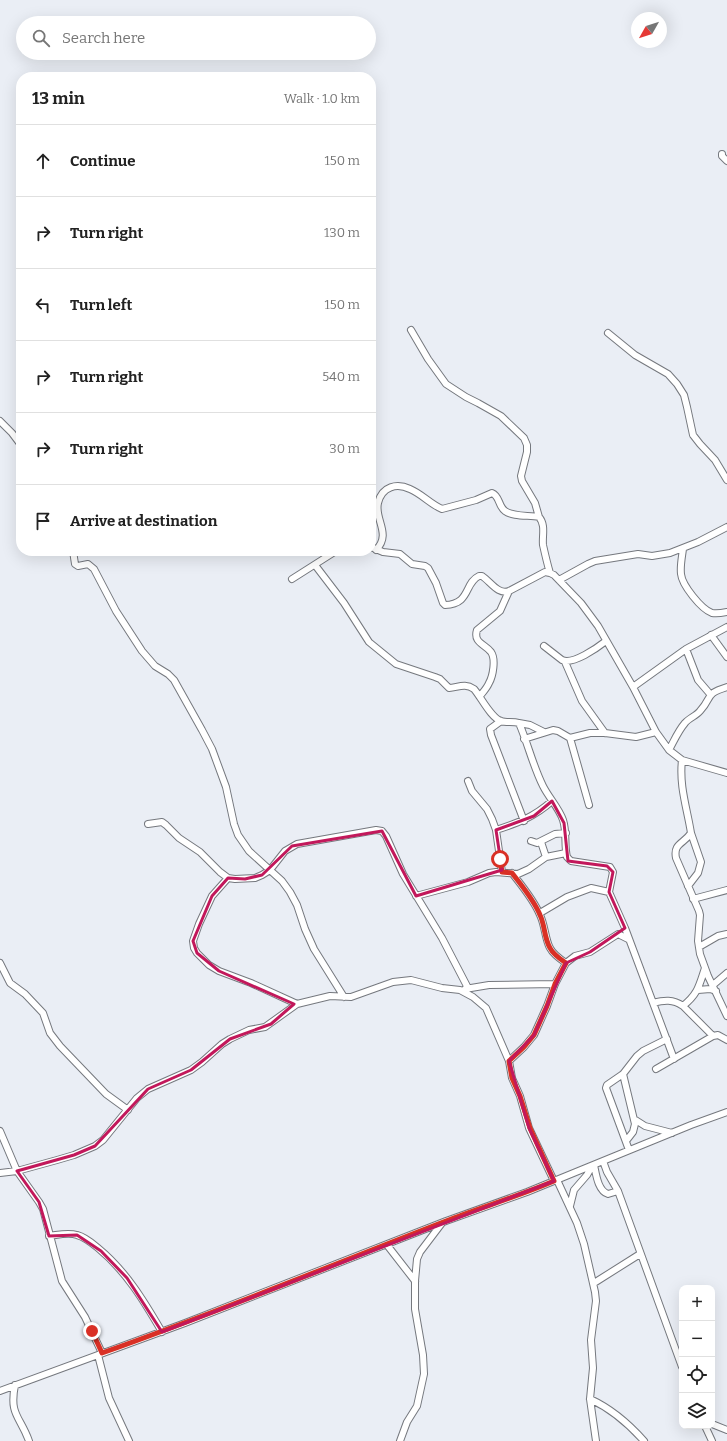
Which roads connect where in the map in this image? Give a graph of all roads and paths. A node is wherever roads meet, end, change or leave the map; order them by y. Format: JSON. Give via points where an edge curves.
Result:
{"nodes":[{"id":1,"x":722,"y":154,"type":"dead end"},
{"id":2,"x":727,"y":161,"type":"edge"},
{"id":3,"x":412,"y":330,"type":"dead end"},
{"id":4,"x":608,"y":333,"type":"dead end"},
{"id":5,"x":0,"y":421,"type":"edge"},
{"id":6,"x":16,"y":438,"type":"edge"},
{"id":7,"x":727,"y":480,"type":"edge"},
{"id":8,"x":539,"y":517,"type":"junction"},
{"id":9,"x":727,"y":527,"type":"edge"},
{"id":10,"x":381,"y":544,"type":"junction"},
{"id":11,"x":376,"y":546,"type":"edge"},
{"id":12,"x":376,"y":549,"type":"edge"},
{"id":13,"x":682,"y":549,"type":"junction"},
{"id":14,"x":387,"y":553,"type":"junction"},
{"id":15,"x":74,"y":556,"type":"edge"},
{"id":16,"x":328,"y":556,"type":"edge"},
{"id":17,"x":314,"y":565,"type":"junction"},
{"id":18,"x":550,"y":573,"type":"junction"},
{"id":19,"x":292,"y":580,"type":"dead end"},
{"id":20,"x":559,"y":580,"type":"junction"},
{"id":21,"x":506,"y":592,"type":"junction"},
{"id":22,"x":727,"y":612,"type":"edge"},
{"id":23,"x":727,"y":627,"type":"edge"},
{"id":24,"x":711,"y":635,"type":"junction"},
{"id":25,"x":606,"y":641,"type":"junction"},
{"id":26,"x":544,"y":646,"type":"dead end"},
{"id":27,"x":686,"y":649,"type":"junction"},
{"id":28,"x":727,"y":657,"type":"edge"},
{"id":29,"x":565,"y":662,"type":"junction"},
{"id":30,"x":633,"y":687,"type":"junction"},
{"id":31,"x":727,"y":687,"type":"edge"},
{"id":32,"x":710,"y":694,"type":"junction"},
{"id":33,"x":480,"y":696,"type":"junction"},
{"id":34,"x":501,"y":721,"type":"junction"},
{"id":35,"x":519,"y":723,"type":"junction"},
{"id":36,"x":544,"y":732,"type":"junction"},
{"id":37,"x":605,"y":732,"type":"junction"},
{"id":38,"x":656,"y":732,"type":"junction"},
{"id":39,"x":570,"y":738,"type":"junction"},
{"id":40,"x":524,"y":739,"type":"junction"},
{"id":41,"x":670,"y":750,"type":"junction"},
{"id":42,"x":682,"y":760,"type":"junction"},
{"id":43,"x":727,"y":773,"type":"edge"},
{"id":44,"x":468,"y":781,"type":"dead end"},
{"id":45,"x":552,"y":801,"type":"junction"},
{"id":46,"x":589,"y":805,"type":"dead end"},
{"id":47,"x":524,"y":821,"type":"junction"},
{"id":48,"x":148,"y":824,"type":"dead end"},
{"id":49,"x":496,"y":830,"type":"junction"},
{"id":50,"x":566,"y":833,"type":"junction"},
{"id":51,"x":690,"y":833,"type":"junction"},
{"id":52,"x":531,"y":840,"type":"dead end"},
{"id":53,"x":541,"y":842,"type":"junction"},
{"id":54,"x":566,"y":853,"type":"junction"},
{"id":55,"x":546,"y":857,"type":"junction"},
{"id":56,"x":270,"y":870,"type":"junction"},
{"id":57,"x":502,"y":872,"type":"junction"},
{"id":58,"x":512,"y":873,"type":"junction"},
{"id":59,"x":228,"y":878,"type":"junction"},
{"id":60,"x":688,"y":886,"type":"junction"},
{"id":61,"x":727,"y":890,"type":"edge"},
{"id":62,"x":609,"y":892,"type":"junction"},
{"id":63,"x":416,"y":896,"type":"junction"},
{"id":64,"x":704,"y":897,"type":"junction"},
{"id":65,"x":693,"y":899,"type":"junction"},
{"id":66,"x":699,"y":911,"type":"junction"},
{"id":67,"x":540,"y":913,"type":"junction"},
{"id":68,"x":625,"y":928,"type":"junction"},
{"id":69,"x":618,"y":934,"type":"junction"},
{"id":70,"x":727,"y":934,"type":"edge"},
{"id":71,"x":628,"y":939,"type":"junction"},
{"id":72,"x":699,"y":947,"type":"junction"},
{"id":73,"x":566,"y":963,"type":"junction"},
{"id":74,"x":0,"y":965,"type":"edge"},
{"id":75,"x":705,"y":968,"type":"junction"},
{"id":76,"x":727,"y":973,"type":"edge"},
{"id":77,"x":555,"y":984,"type":"junction"},
{"id":78,"x":468,"y":988,"type":"junction"},
{"id":79,"x":715,"y":988,"type":"junction"},
{"id":80,"x":460,"y":990,"type":"junction"},
{"id":81,"x":698,"y":990,"type":"junction"},
{"id":82,"x":344,"y":997,"type":"junction"},
{"id":83,"x":654,"y":1003,"type":"junction"},
{"id":84,"x":297,"y":1004,"type":"junction"},
{"id":85,"x":683,"y":1006,"type":"junction"},
{"id":86,"x":727,"y":1016,"type":"edge"},
{"id":87,"x":713,"y":1036,"type":"junction"},
{"id":88,"x":667,"y":1039,"type":"junction"},
{"id":89,"x":727,"y":1040,"type":"edge"},
{"id":90,"x":674,"y":1059,"type":"junction"},
{"id":91,"x":509,"y":1061,"type":"junction"},
{"id":92,"x":656,"y":1069,"type":"dead end"},
{"id":93,"x":624,"y":1074,"type":"junction"},
{"id":94,"x":617,"y":1079,"type":"junction"},
{"id":95,"x":625,"y":1084,"type":"junction"},
{"id":96,"x":128,"y":1110,"type":"junction"},
{"id":97,"x":727,"y":1112,"type":"edge"},
{"id":98,"x":634,"y":1119,"type":"junction"},
{"id":99,"x":0,"y":1131,"type":"edge"},
{"id":100,"x":672,"y":1133,"type":"junction"},
{"id":101,"x":626,"y":1140,"type":"junction"},
{"id":102,"x":629,"y":1150,"type":"junction"},
{"id":103,"x":603,"y":1161,"type":"junction"},
{"id":104,"x":593,"y":1165,"type":"junction"},
{"id":105,"x":17,"y":1170,"type":"junction"},
{"id":106,"x":0,"y":1173,"type":"edge"},
{"id":107,"x":556,"y":1181,"type":"junction"},
{"id":108,"x":618,"y":1191,"type":"junction"},
{"id":109,"x":570,"y":1206,"type":"junction"},
{"id":110,"x":442,"y":1222,"type":"junction"},
{"id":111,"x":49,"y":1236,"type":"junction"},
{"id":112,"x":387,"y":1245,"type":"junction"},
{"id":113,"x":640,"y":1254,"type":"junction"},
{"id":114,"x":414,"y":1281,"type":"junction"},
{"id":115,"x":594,"y":1282,"type":"junction"},
{"id":116,"x":162,"y":1332,"type":"junction"},
{"id":117,"x":100,"y":1354,"type":"junction"},
{"id":118,"x":679,"y":1359,"type":"edge"},
{"id":119,"x":15,"y":1385,"type":"junction"},
{"id":120,"x":0,"y":1391,"type":"edge"},
{"id":121,"x":590,"y":1399,"type":"junction"},
{"id":122,"x":715,"y":1425,"type":"edge"},
{"id":123,"x":706,"y":1429,"type":"edge"},
{"id":124,"x":727,"y":1430,"type":"edge"},
{"id":125,"x":29,"y":1441,"type":"edge"},
{"id":126,"x":129,"y":1441,"type":"edge"},
{"id":127,"x":400,"y":1441,"type":"edge"},
{"id":128,"x":596,"y":1441,"type":"edge"},
{"id":129,"x":644,"y":1441,"type":"edge"},
{"id":130,"x":711,"y":1441,"type":"edge"}],
"edges":[{"from":1,"to":2,"type":"street"},
{"from":3,"to":8,"type":"street","via":[[446,384],[501,416],[524,438],[527,445],[521,476]]},
{"from":4,"to":7,"type":"street","via":[[635,355],[668,374],[677,384],[684,395],[693,435],[716,460]]},
{"from":5,"to":6,"type":"street"},
{"from":8,"to":10,"type":"street","via":[[504,511],[498,497],[492,493],[442,509],[409,488],[392,486],[378,502],[382,528]]},
{"from":8,"to":18,"type":"street","via":[[543,523],[543,542]]},
{"from":9,"to":13,"type":"street"},
{"from":10,"to":11,"type":"street"},
{"from":10,"to":14,"type":"street"},
{"from":12,"to":14,"type":"street"},
{"from":13,"to":20,"type":"street","via":[[661,556],[638,554],[595,561]]},
{"from":13,"to":22,"type":"street","via":[[681,575],[694,597],[710,612]]},
{"from":14,"to":21,"type":"street","via":[[400,554],[412,564],[428,568],[445,605],[462,599],[479,576],[497,589]]},
{"from":15,"to":56,"type":"street","via":[[78,566],[88,564],[94,569],[127,629],[148,659],[174,680],[212,749],[226,787],[238,835],[249,851]]},
{"from":16,"to":17,"type":"street"},
{"from":17,"to":19,"type":"street"},
{"from":17,"to":33,"type":"street","via":[[344,603],[369,642],[392,661],[404,668],[435,677],[449,688],[470,686]]},
{"from":18,"to":20,"type":"street"},
{"from":18,"to":21,"type":"street","via":[[545,572]]},
{"from":20,"to":25,"type":"street","via":[[589,614]]},
{"from":21,"to":33,"type":"street","via":[[506,600],[500,611],[477,630],[478,641],[494,657],[490,680]]},
{"from":23,"to":24,"type":"street"},
{"from":24,"to":27,"type":"street"},
{"from":24,"to":28,"type":"street"},
{"from":25,"to":29,"type":"street","via":[[585,655]]},
{"from":25,"to":30,"type":"street"},
{"from":26,"to":29,"type":"street"},
{"from":27,"to":30,"type":"street"},
{"from":27,"to":32,"type":"street","via":[[698,680]]},
{"from":29,"to":37,"type":"street","via":[[582,701]]},
{"from":30,"to":38,"type":"street"},
{"from":31,"to":32,"type":"street"},
{"from":32,"to":41,"type":"street","via":[[701,710],[681,728]]},
{"from":33,"to":34,"type":"street","via":[[493,715]]},
{"from":34,"to":35,"type":"street"},
{"from":34,"to":47,"type":"street","via":[[490,731]]},
{"from":35,"to":36,"type":"street"},
{"from":35,"to":40,"type":"street"},
{"from":36,"to":39,"type":"street","via":[[558,731]]},
{"from":36,"to":40,"type":"street"},
{"from":37,"to":38,"type":"street","via":[[636,736]]},
{"from":37,"to":39,"type":"street"},
{"from":38,"to":41,"type":"street"},
{"from":39,"to":46,"type":"street"},
{"from":40,"to":45,"type":"street"},
{"from":41,"to":42,"type":"street"},
{"from":42,"to":43,"type":"street"},
{"from":42,"to":51,"type":"street","via":[[680,774]]},
{"from":44,"to":49,"type":"street","via":[[475,795],[488,809]]},
{"from":45,"to":47,"type":"street"},
{"from":45,"to":50,"type":"street","via":[[561,814]]},
{"from":47,"to":49,"type":"street"},
{"from":48,"to":59,"type":"street","via":[[162,822]]},
{"from":49,"to":57,"type":"street"},
{"from":50,"to":53,"type":"street","via":[[555,834]]},
{"from":50,"to":54,"type":"street"},
{"from":51,"to":60,"type":"street","via":[[701,862],[698,873]]},
{"from":51,"to":60,"type":"street","via":[[676,846],[675,852]]},
{"from":52,"to":53,"type":"street","via":[[538,844]]},
{"from":53,"to":55,"type":"street"},
{"from":54,"to":55,"type":"street"},
{"from":54,"to":62,"type":"street","via":[[571,861],[610,867],[613,872]]},
{"from":55,"to":58,"type":"street","via":[[524,872]]},
{"from":56,"to":59,"type":"street","via":[[255,878]]},
{"from":56,"to":63,"type":"street","via":[[285,851],[297,844],[382,831]]},
{"from":56,"to":82,"type":"street","via":[[290,892],[314,949]]},
{"from":57,"to":58,"type":"street"},
{"from":57,"to":63,"type":"street","via":[[489,873],[468,882]]},
{"from":58,"to":67,"type":"street"},
{"from":59,"to":84,"type":"street","via":[[212,896],[193,940],[194,948],[219,971]]},
{"from":60,"to":65,"type":"street"},
{"from":61,"to":64,"type":"street"},
{"from":62,"to":67,"type":"street","via":[[591,888],[567,897]]},
{"from":62,"to":68,"type":"street"},
{"from":63,"to":78,"type":"street"},
{"from":64,"to":65,"type":"street"},
{"from":64,"to":66,"type":"street"},
{"from":65,"to":66,"type":"street"},
{"from":66,"to":72,"type":"street"},
{"from":67,"to":73,"type":"street","via":[[550,948]]},
{"from":68,"to":69,"type":"street"},
{"from":68,"to":71,"type":"street"},
{"from":69,"to":71,"type":"street"},
{"from":69,"to":73,"type":"street","via":[[590,952],[575,956]]},
{"from":70,"to":72,"type":"street"},
{"from":71,"to":83,"type":"street"},
{"from":72,"to":75,"type":"street"},
{"from":73,"to":77,"type":"street"},
{"from":74,"to":96,"type":"street","via":[[10,983],[43,1013],[50,1032],[60,1046],[106,1094]]},
{"from":75,"to":79,"type":"street"},
{"from":75,"to":81,"type":"street"},
{"from":76,"to":79,"type":"street"},
{"from":77,"to":78,"type":"street"},
{"from":77,"to":91,"type":"street","via":[[534,1035]]},
{"from":78,"to":80,"type":"street"},
{"from":79,"to":81,"type":"street"},
{"from":79,"to":86,"type":"street"},
{"from":80,"to":82,"type":"street","via":[[411,980],[393,982],[351,997]]},
{"from":80,"to":91,"type":"street","via":[[486,1008]]},
{"from":81,"to":85,"type":"street"},
{"from":82,"to":84,"type":"street","via":[[330,996]]},
{"from":83,"to":85,"type":"street","via":[[669,1000]]},
{"from":83,"to":88,"type":"street"},
{"from":84,"to":96,"type":"street","via":[[265,1027],[250,1030],[230,1039],[191,1070],[148,1089]]},
{"from":85,"to":87,"type":"street"},
{"from":87,"to":89,"type":"street"},
{"from":87,"to":90,"type":"street"},
{"from":88,"to":90,"type":"street"},
{"from":88,"to":93,"type":"street","via":[[638,1056]]},
{"from":90,"to":92,"type":"street"},
{"from":91,"to":107,"type":"street","via":[[512,1078],[530,1128]]},
{"from":93,"to":94,"type":"street"},
{"from":93,"to":95,"type":"street"},
{"from":94,"to":95,"type":"street"},
{"from":94,"to":101,"type":"street","via":[[606,1088]]},
{"from":95,"to":98,"type":"street"},
{"from":96,"to":105,"type":"street","via":[[95,1146],[74,1155]]},
{"from":97,"to":100,"type":"street"},
{"from":98,"to":100,"type":"street","via":[[645,1126]]},
{"from":98,"to":101,"type":"street","via":[[633,1132]]},
{"from":99,"to":105,"type":"street"},
{"from":100,"to":102,"type":"street"},
{"from":101,"to":102,"type":"street"},
{"from":102,"to":103,"type":"street"},
{"from":103,"to":104,"type":"street"},
{"from":103,"to":108,"type":"street"},
{"from":104,"to":107,"type":"street"},
{"from":104,"to":108,"type":"street","via":[[604,1191],[608,1194]]},
{"from":104,"to":109,"type":"street","via":[[574,1190]]},
{"from":105,"to":106,"type":"street"},
{"from":105,"to":111,"type":"street","via":[[39,1202],[46,1218]]},
{"from":107,"to":109,"type":"street"},
{"from":107,"to":110,"type":"street"},
{"from":108,"to":113,"type":"street"},
{"from":109,"to":115,"type":"street"},
{"from":110,"to":112,"type":"street"},
{"from":110,"to":114,"type":"street","via":[[417,1258]]},
{"from":111,"to":116,"type":"street","via":[[67,1233],[78,1235],[101,1251],[127,1278]]},
{"from":111,"to":117,"type":"street","via":[[62,1281],[85,1317]]},
{"from":112,"to":114,"type":"street"},
{"from":112,"to":116,"type":"street"},
{"from":113,"to":115,"type":"street"},
{"from":113,"to":118,"type":"street"},
{"from":114,"to":127,"type":"street","via":[[424,1374],[417,1406],[407,1422]]},
{"from":115,"to":121,"type":"street","via":[[596,1301],[592,1331],[593,1368]]},
{"from":116,"to":117,"type":"street"},
{"from":117,"to":119,"type":"street"},
{"from":117,"to":126,"type":"street","via":[[109,1398]]},
{"from":119,"to":120,"type":"street"},
{"from":119,"to":125,"type":"street","via":[[13,1408]]},
{"from":121,"to":128,"type":"street"},
{"from":121,"to":129,"type":"street","via":[[615,1413]]},
{"from":122,"to":124,"type":"street"},
{"from":123,"to":130,"type":"street"}]}
